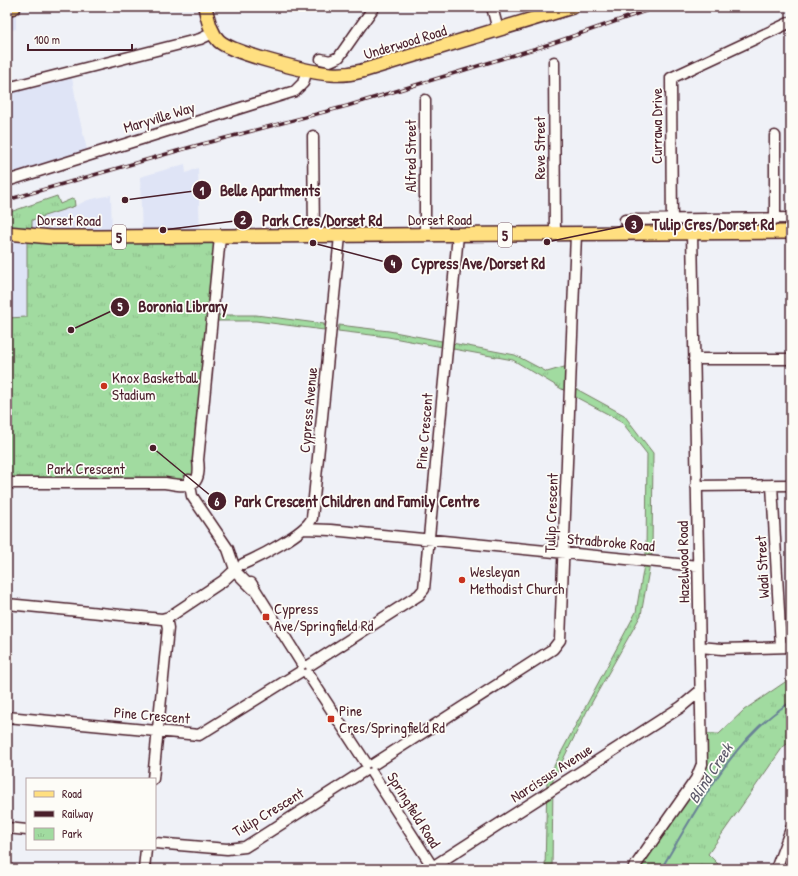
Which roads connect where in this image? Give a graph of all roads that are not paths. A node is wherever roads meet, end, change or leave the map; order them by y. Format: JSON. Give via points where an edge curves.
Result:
{"nodes":[{"id":1,"x":14,"y":7,"type":"edge"},
{"id":2,"x":205,"y":7,"type":"edge"},
{"id":3,"x":374,"y":7,"type":"edge"},
{"id":4,"x":492,"y":7,"type":"edge"},
{"id":5,"x":572,"y":7,"type":"edge"},
{"id":6,"x":7,"y":9,"type":"edge"},
{"id":7,"x":791,"y":22,"type":"edge"},
{"id":8,"x":498,"y":30,"type":"junction"},
{"id":9,"x":213,"y":33,"type":"junction"},
{"id":10,"x":321,"y":59,"type":"dead end"},
{"id":11,"x":554,"y":62,"type":"dead end"},
{"id":12,"x":310,"y":70,"type":"junction"},
{"id":13,"x":7,"y":88,"type":"edge"},
{"id":14,"x":425,"y":100,"type":"dead end"},
{"id":15,"x":313,"y":136,"type":"dead end"},
{"id":16,"x":775,"y":136,"type":"dead end"},
{"id":17,"x":7,"y":181,"type":"edge"},
{"id":18,"x":791,"y":218,"type":"edge"},
{"id":19,"x":775,"y":219,"type":"junction"},
{"id":20,"x":625,"y":220,"type":"dead end"},
{"id":21,"x":672,"y":220,"type":"junction"},
{"id":22,"x":791,"y":232,"type":"edge"},
{"id":23,"x":672,"y":233,"type":"junction"},
{"id":24,"x":692,"y":233,"type":"junction"},
{"id":25,"x":554,"y":234,"type":"junction"},
{"id":26,"x":576,"y":234,"type":"junction"},
{"id":27,"x":10,"y":235,"type":"edge"},
{"id":28,"x":425,"y":235,"type":"junction"},
{"id":29,"x":458,"y":235,"type":"junction"},
{"id":30,"x":314,"y":236,"type":"junction"},
{"id":31,"x":340,"y":236,"type":"junction"},
{"id":32,"x":220,"y":237,"type":"junction"},
{"id":33,"x":791,"y":358,"type":"edge"},
{"id":34,"x":694,"y":359,"type":"junction"},
{"id":35,"x":191,"y":482,"type":"junction"},
{"id":36,"x":7,"y":483,"type":"edge"},
{"id":37,"x":772,"y":485,"type":"junction"},
{"id":38,"x":791,"y":485,"type":"edge"},
{"id":39,"x":696,"y":486,"type":"junction"},
{"id":40,"x":307,"y":526,"type":"junction"},
{"id":41,"x":429,"y":539,"type":"junction"},
{"id":42,"x":564,"y":553,"type":"junction"},
{"id":43,"x":698,"y":566,"type":"junction"},
{"id":44,"x":241,"y":570,"type":"junction"},
{"id":45,"x":7,"y":604,"type":"edge"},
{"id":46,"x":166,"y":618,"type":"junction"},
{"id":47,"x":786,"y":647,"type":"edge"},
{"id":48,"x":700,"y":650,"type":"junction"},
{"id":49,"x":305,"y":669,"type":"junction"},
{"id":50,"x":700,"y":691,"type":"junction"},
{"id":51,"x":700,"y":702,"type":"junction"},
{"id":52,"x":681,"y":707,"type":"junction"},
{"id":53,"x":7,"y":717,"type":"edge"},
{"id":54,"x":157,"y":731,"type":"junction"},
{"id":55,"x":369,"y":768,"type":"junction"},
{"id":56,"x":153,"y":778,"type":"edge"},
{"id":57,"x":7,"y":828,"type":"edge"},
{"id":58,"x":26,"y":830,"type":"edge"},
{"id":59,"x":791,"y":830,"type":"edge"},
{"id":60,"x":156,"y":843,"type":"edge"},
{"id":61,"x":146,"y":850,"type":"edge"},
{"id":62,"x":433,"y":866,"type":"edge"},
{"id":63,"x":144,"y":869,"type":"edge"},
{"id":64,"x":633,"y":869,"type":"edge"},
{"id":65,"x":776,"y":869,"type":"edge"}],
"edges":[{"from":1,"to":6,"type":"main road"},
{"from":2,"to":9,"type":"main road"},
{"from":3,"to":10,"type":"street","via":[[339,57],[330,61]]},
{"from":4,"to":8,"type":"street"},
{"from":5,"to":8,"type":"main road","name":"Underwood Road"},
{"from":7,"to":21,"type":"street","name":"Currawa Drive","via":[[671,78]]},
{"from":8,"to":12,"type":"main road","name":"Underwood Road","via":[[354,73],[332,74]]},
{"from":9,"to":12,"type":"main road","name":"Underwood Road","via":[[219,41],[237,51]]},
{"from":9,"to":13,"type":"street","via":[[200,39]]},
{"from":11,"to":25,"type":"street","name":"Reve Street"},
{"from":12,"to":17,"type":"street","name":"Maryville Way","via":[[295,91]]},
{"from":14,"to":28,"type":"street","name":"Alfred Street"},
{"from":15,"to":30,"type":"street"},
{"from":16,"to":19,"type":"street"},
{"from":18,"to":19,"type":"street"},
{"from":19,"to":21,"type":"street"},
{"from":20,"to":21,"type":"street"},
{"from":21,"to":23,"type":"street","name":"Currawa Drive"},
{"from":22,"to":24,"type":"main road","name":"Dorset Road","number":"5"},
{"from":23,"to":24,"type":"main road","name":"Dorset Road","number":"5"},
{"from":23,"to":26,"type":"main road","name":"Dorset Road","number":"5"},
{"from":24,"to":34,"type":"street","name":"Hazelwood Road"},
{"from":25,"to":26,"type":"main road","name":"Dorset Road","number":"5"},
{"from":25,"to":29,"type":"main road","name":"Dorset Road","number":"5"},
{"from":26,"to":42,"type":"street","name":"Tulip Crescent"},
{"from":27,"to":32,"type":"main road","name":"Dorset Road","number":"5"},
{"from":28,"to":29,"type":"main road","name":"Dorset Road","number":"5"},
{"from":28,"to":31,"type":"main road","name":"Dorset Road","number":"5"},
{"from":29,"to":41,"type":"street","name":"Pine Crescent"},
{"from":30,"to":31,"type":"main road","name":"Dorset Road","number":"5"},
{"from":30,"to":32,"type":"main road","name":"Dorset Road","number":"5"},
{"from":31,"to":40,"type":"street","name":"Cypress Avenue","via":[[313,514]]},
{"from":32,"to":35,"type":"street","via":[[198,460],[199,475]]},
{"from":33,"to":34,"type":"street"},
{"from":34,"to":39,"type":"street","name":"Hazelwood Road"},
{"from":35,"to":36,"type":"street","name":"Park Crescent"},
{"from":35,"to":44,"type":"street","name":"Springfield Road","via":[[192,496]]},
{"from":37,"to":38,"type":"street"},
{"from":37,"to":39,"type":"street"},
{"from":37,"to":47,"type":"street","name":"Wadi Street"},
{"from":39,"to":43,"type":"street","name":"Hazelwood Road"},
{"from":40,"to":41,"type":"street","name":"Stradbroke Road"},
{"from":40,"to":44,"type":"street"},
{"from":41,"to":42,"type":"street","name":"Stradbroke Road"},
{"from":41,"to":49,"type":"street","name":"Pine Crescent","via":[[424,587],[421,593]]},
{"from":42,"to":43,"type":"street","name":"Stradbroke Road"},
{"from":42,"to":55,"type":"street","name":"Tulip Crescent","via":[[562,633],[558,645]]},
{"from":43,"to":48,"type":"street","name":"Hazelwood Road"},
{"from":44,"to":46,"type":"street"},
{"from":44,"to":49,"type":"street","name":"Springfield Road"},
{"from":45,"to":46,"type":"street"},
{"from":46,"to":54,"type":"street","via":[[168,625]]},
{"from":47,"to":48,"type":"street"},
{"from":48,"to":50,"type":"street","name":"Hazelwood Road"},
{"from":49,"to":54,"type":"street","name":"Pine Crescent","via":[[203,734]]},
{"from":49,"to":55,"type":"street","name":"Springfield Road"},
{"from":50,"to":51,"type":"street","name":"Hazelwood Road"},
{"from":50,"to":52,"type":"street","name":"Narcissus Avenue"},
{"from":51,"to":52,"type":"street","name":"Narcissus Avenue"},
{"from":51,"to":64,"type":"street","name":"Hazelwood Road","via":[[700,773]]},
{"from":52,"to":62,"type":"street","name":"Narcissus Avenue"},
{"from":53,"to":54,"type":"street","name":"Pine Crescent"},
{"from":54,"to":56,"type":"street"},
{"from":55,"to":60,"type":"street","name":"Tulip Crescent","via":[[245,847],[227,849]]},
{"from":55,"to":62,"type":"street","name":"Springfield Road"},
{"from":57,"to":58,"type":"street"},
{"from":59,"to":65,"type":"street"},
{"from":61,"to":63,"type":"street"}]}
